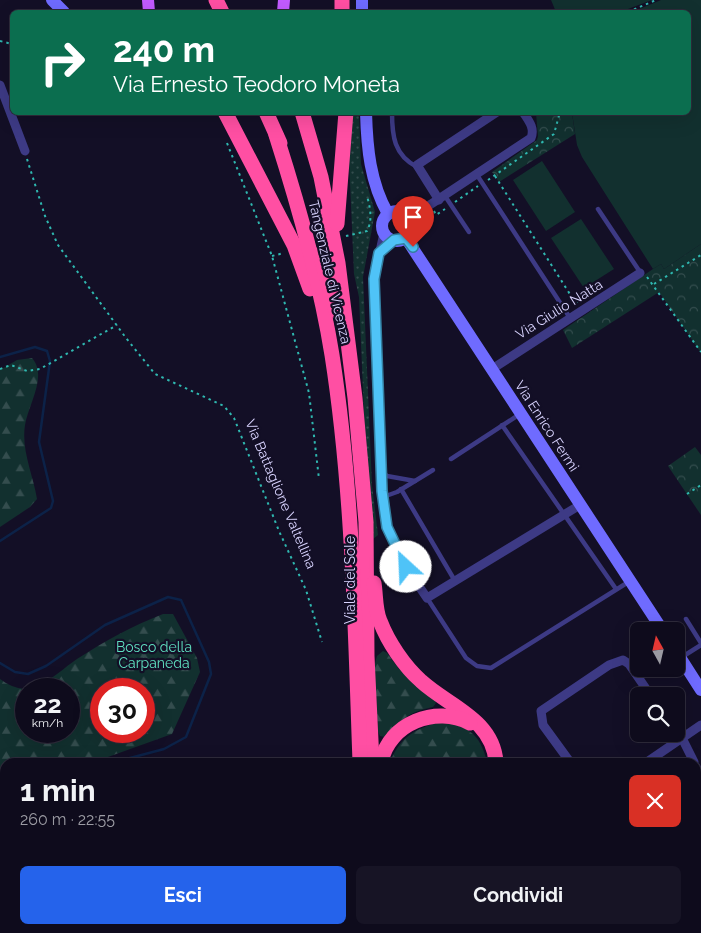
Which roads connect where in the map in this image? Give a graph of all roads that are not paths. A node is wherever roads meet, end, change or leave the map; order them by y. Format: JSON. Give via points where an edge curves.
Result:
{"nodes":[{"id":1,"x":52,"y":0,"type":"edge"},
{"id":2,"x":62,"y":10,"type":"edge"},
{"id":3,"x":0,"y":85,"type":"edge"},
{"id":4,"x":10,"y":111,"type":"edge"},
{"id":5,"x":11,"y":115,"type":"edge"},
{"id":6,"x":227,"y":115,"type":"edge"},
{"id":7,"x":267,"y":115,"type":"edge"},
{"id":8,"x":303,"y":115,"type":"edge"},
{"id":9,"x":346,"y":115,"type":"edge"},
{"id":10,"x":366,"y":115,"type":"edge"},
{"id":11,"x":392,"y":115,"type":"edge"},
{"id":12,"x":492,"y":115,"type":"edge"},
{"id":13,"x":525,"y":115,"type":"edge"},
{"id":14,"x":276,"y":135,"type":"junction"},
{"id":15,"x":25,"y":151,"type":"road end"},
{"id":16,"x":417,"y":167,"type":"junction"},
{"id":17,"x":477,"y":175,"type":"junction"},
{"id":18,"x":442,"y":198,"type":"junction"},
{"id":19,"x":598,"y":209,"type":"dead end"},
{"id":20,"x":388,"y":214,"type":"junction"},
{"id":21,"x":410,"y":218,"type":"junction"},
{"id":22,"x":384,"y":232,"type":"junction"},
{"id":23,"x":469,"y":232,"type":"dead end"},
{"id":24,"x":400,"y":239,"type":"junction"},
{"id":25,"x":379,"y":253,"type":"junction"},
{"id":26,"x":338,"y":263,"type":"junction"},
{"id":27,"x":640,"y":273,"type":"joint"},
{"id":28,"x":570,"y":318,"type":"junction"},
{"id":29,"x":492,"y":369,"type":"junction"},
{"id":30,"x":355,"y":398,"type":"junction"},
{"id":31,"x":521,"y":413,"type":"junction"},
{"id":32,"x":340,"y":420,"type":"junction"},
{"id":33,"x":502,"y":425,"type":"junction"},
{"id":34,"x":451,"y":459,"type":"dead end"},
{"id":35,"x":382,"y":470,"type":"junction"},
{"id":36,"x":433,"y":470,"type":"dead end"},
{"id":37,"x":416,"y":481,"type":"junction"},
{"id":38,"x":401,"y":489,"type":"junction"},
{"id":39,"x":383,"y":497,"type":"junction"},
{"id":40,"x":580,"y":505,"type":"junction"},
{"id":41,"x":565,"y":514,"type":"junction"},
{"id":42,"x":366,"y":522,"type":"junction"},
{"id":43,"x":631,"y":580,"type":"junction"},
{"id":44,"x":455,"y":581,"type":"junction"},
{"id":45,"x":616,"y":589,"type":"junction"},
{"id":46,"x":427,"y":598,"type":"junction"},
{"id":47,"x":686,"y":619,"type":"dead end"},
{"id":48,"x":657,"y":622,"type":"edge"},
{"id":49,"x":701,"y":644,"type":"edge"},
{"id":50,"x":685,"y":652,"type":"edge"},
{"id":51,"x":685,"y":666,"type":"edge"},
{"id":52,"x":644,"y":687,"type":"edge"},
{"id":53,"x":701,"y":690,"type":"edge"},
{"id":54,"x":701,"y":725,"type":"edge"},
{"id":55,"x":483,"y":730,"type":"junction"},
{"id":56,"x":685,"y":733,"type":"edge"},
{"id":57,"x":672,"y":742,"type":"edge"},
{"id":58,"x":682,"y":742,"type":"edge"},
{"id":59,"x":360,"y":758,"type":"edge"},
{"id":60,"x":372,"y":758,"type":"edge"},
{"id":61,"x":384,"y":758,"type":"edge"},
{"id":62,"x":496,"y":758,"type":"edge"},
{"id":63,"x":567,"y":758,"type":"edge"},
{"id":64,"x":652,"y":758,"type":"edge"},
{"id":65,"x":692,"y":758,"type":"edge"}],
"edges":[{"from":1,"to":2,"type":"street"},
{"from":3,"to":4,"type":"street"},
{"from":5,"to":15,"type":"street"},
{"from":6,"to":32,"type":"highway","via":[[294,245],[306,275]]},
{"from":7,"to":14,"type":"highway","name":"Tangenziale di Vicenza"},
{"from":8,"to":26,"type":"highway","via":[[321,177]]},
{"from":9,"to":26,"type":"highway","via":[[336,212]]},
{"from":10,"to":20,"type":"street","via":[[367,144],[375,184]]},
{"from":11,"to":16,"type":"lane","via":[[392,139],[408,162]]},
{"from":12,"to":16,"type":"street"},
{"from":13,"to":17,"type":"street","via":[[532,126],[531,138]]},
{"from":14,"to":30,"type":"highway","name":"Tangenziale di Vicenza","via":[[304,202],[327,276]]},
{"from":14,"to":32,"type":"highway","name":"Tangenziale di Vicenza","via":[[314,264],[332,356]]},
{"from":16,"to":18,"type":"street"},
{"from":17,"to":18,"type":"street"},
{"from":17,"to":28,"type":"lane"},
{"from":18,"to":21,"type":"street"},
{"from":18,"to":23,"type":"lane"},
{"from":19,"to":27,"type":"lane"},
{"from":20,"to":21,"type":"street","via":[[402,212]]},
{"from":20,"to":22,"type":"street","via":[[382,224]]},
{"from":21,"to":24,"type":"street","via":[[411,230]]},
{"from":22,"to":24,"type":"street"},
{"from":22,"to":25,"type":"street"},
{"from":24,"to":25,"type":"street"},
{"from":24,"to":29,"type":"street","name":"Via Enrico Fermi"},
{"from":25,"to":35,"type":"street","via":[[374,279]]},
{"from":26,"to":30,"type":"highway"},
{"from":27,"to":28,"type":"street","name":"Via Giulio Natta"},
{"from":28,"to":29,"type":"street","name":"Via Giulio Natta"},
{"from":29,"to":31,"type":"street","name":"Via Enrico Fermi"},
{"from":30,"to":42,"type":"highway","name":"Viale del Sole"},
{"from":31,"to":33,"type":"lane"},
{"from":31,"to":40,"type":"street","name":"Via Enrico Fermi"},
{"from":32,"to":59,"type":"highway","name":"Viale del Sole","via":[[352,536]]},
{"from":33,"to":34,"type":"lane"},
{"from":33,"to":41,"type":"lane"},
{"from":35,"to":37,"type":"lane","via":[[387,476]]},
{"from":35,"to":39,"type":"street"},
{"from":36,"to":37,"type":"lane"},
{"from":37,"to":38,"type":"lane"},
{"from":38,"to":39,"type":"lane"},
{"from":38,"to":44,"type":"lane"},
{"from":39,"to":46,"type":"street","via":[[387,527],[406,567]]},
{"from":40,"to":41,"type":"street"},
{"from":40,"to":43,"type":"street","name":"Via Enrico Fermi"},
{"from":41,"to":44,"type":"street"},
{"from":41,"to":45,"type":"lane"},
{"from":42,"to":55,"type":"highway","via":[[379,620],[396,651],[421,682],[454,703]]},
{"from":42,"to":60,"type":"highway","name":"Viale del Sole"},
{"from":43,"to":45,"type":"lane"},
{"from":43,"to":48,"type":"street","name":"Via Enrico Fermi"},
{"from":44,"to":46,"type":"street"},
{"from":45,"to":46,"type":"lane","via":[[491,668],[477,666],[466,658]]},
{"from":47,"to":49,"type":"lane"},
{"from":49,"to":50,"type":"lane"},
{"from":51,"to":53,"type":"street"},
{"from":52,"to":63,"type":"street","via":[[630,664],[623,660],[609,664],[541,711],[543,724]]},
{"from":54,"to":56,"type":"street"},
{"from":55,"to":61,"type":"highway","via":[[461,718],[446,715],[424,718],[406,725],[391,739]]},
{"from":55,"to":62,"type":"highway"},
{"from":57,"to":64,"type":"street"},
{"from":58,"to":65,"type":"street"}]}
